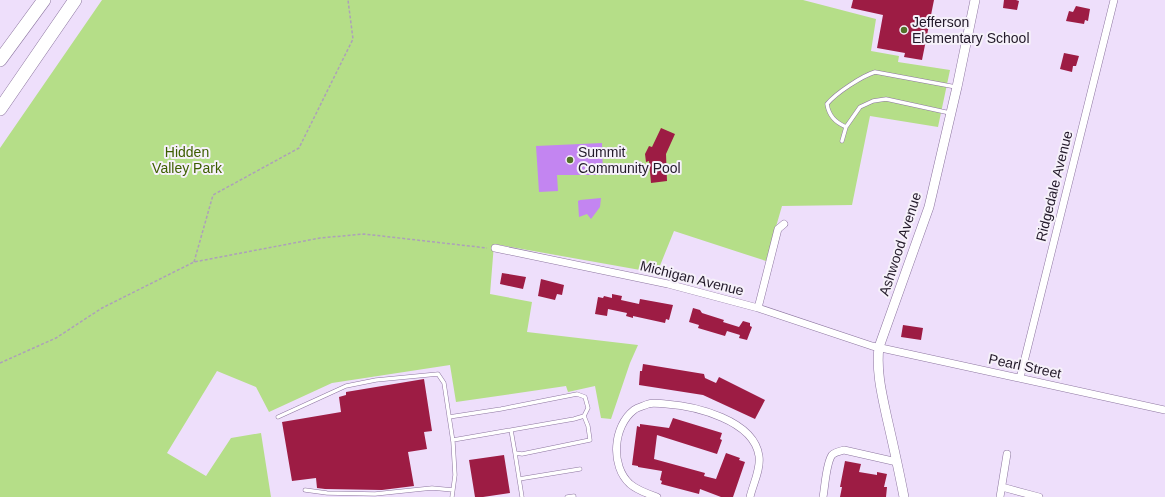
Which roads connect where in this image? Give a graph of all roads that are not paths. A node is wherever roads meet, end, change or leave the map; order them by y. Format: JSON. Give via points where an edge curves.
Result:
{"nodes":[{"id":1,"x":44,"y":0,"type":"edge"},
{"id":2,"x":75,"y":0,"type":"edge"},
{"id":3,"x":974,"y":0,"type":"edge"},
{"id":4,"x":1114,"y":0,"type":"edge"},
{"id":5,"x":0,"y":60,"type":"edge"},
{"id":6,"x":957,"y":88,"type":"junction"},
{"id":7,"x":0,"y":109,"type":"edge"},
{"id":8,"x":951,"y":113,"type":"junction"},
{"id":9,"x":846,"y":127,"type":"junction"},
{"id":10,"x":842,"y":141,"type":"dead end"},
{"id":11,"x":784,"y":224,"type":"dead end"},
{"id":12,"x":495,"y":248,"type":"road end"},
{"id":13,"x":758,"y":308,"type":"junction"},
{"id":14,"x":880,"y":347,"type":"junction"},
{"id":15,"x":1020,"y":378,"type":"junction"},
{"id":16,"x":1165,"y":410,"type":"edge"},
{"id":17,"x":584,"y":416,"type":"junction"},
{"id":18,"x":278,"y":417,"type":"dead end"},
{"id":19,"x":449,"y":417,"type":"junction"},
{"id":20,"x":511,"y":430,"type":"junction"},
{"id":21,"x":453,"y":440,"type":"junction"},
{"id":22,"x":515,"y":453,"type":"junction"},
{"id":23,"x":1006,"y":454,"type":"dead end"},
{"id":24,"x":897,"y":462,"type":"junction"},
{"id":25,"x":580,"y":469,"type":"dead end"},
{"id":26,"x":519,"y":479,"type":"junction"},
{"id":27,"x":1002,"y":487,"type":"junction"},
{"id":28,"x":305,"y":490,"type":"dead end"},
{"id":29,"x":453,"y":490,"type":"junction"},
{"id":30,"x":574,"y":496,"type":"dead end"},
{"id":31,"x":452,"y":497,"type":"edge"},
{"id":32,"x":522,"y":497,"type":"edge"},
{"id":33,"x":567,"y":497,"type":"edge"},
{"id":34,"x":657,"y":497,"type":"edge"},
{"id":35,"x":750,"y":497,"type":"edge"},
{"id":36,"x":823,"y":497,"type":"edge"},
{"id":37,"x":904,"y":497,"type":"edge"},
{"id":38,"x":1000,"y":497,"type":"edge"},
{"id":39,"x":1039,"y":497,"type":"edge"}],
"edges":[{"from":1,"to":5,"type":"highway"},
{"from":2,"to":7,"type":"highway"},
{"from":3,"to":6,"type":"street","name":"Ashwood Avenue"},
{"from":4,"to":15,"type":"street","name":"Ridgedale Avenue"},
{"from":6,"to":8,"type":"street","name":"Ashwood Avenue"},
{"from":6,"to":9,"type":"lane","via":[[875,72],[866,74],[831,98],[827,104],[832,118]]},
{"from":8,"to":9,"type":"lane","via":[[886,99],[873,101],[860,108]]},
{"from":8,"to":14,"type":"street","name":"Ashwood Avenue","via":[[929,207]]},
{"from":9,"to":10,"type":"lane"},
{"from":11,"to":13,"type":"street","via":[[778,229]]},
{"from":12,"to":13,"type":"street","name":"Michigan Avenue","via":[[668,284]]},
{"from":13,"to":14,"type":"street","name":"Michigan Avenue"},
{"from":14,"to":15,"type":"street","name":"Pearl Street"},
{"from":14,"to":24,"type":"street","name":"Ashwood Avenue","via":[[879,373]]},
{"from":15,"to":16,"type":"street","name":"Pearl Street"},
{"from":17,"to":19,"type":"lane","via":[[588,408],[585,397],[577,394]]},
{"from":17,"to":20,"type":"lane"},
{"from":17,"to":22,"type":"lane","via":[[590,440],[522,454]]},
{"from":18,"to":19,"type":"lane","via":[[346,386],[376,380],[438,374],[444,383]]},
{"from":19,"to":21,"type":"lane"},
{"from":20,"to":21,"type":"lane"},
{"from":20,"to":22,"type":"lane"},
{"from":21,"to":29,"type":"lane","via":[[456,475]]},
{"from":22,"to":26,"type":"lane"},
{"from":23,"to":27,"type":"street"},
{"from":24,"to":36,"type":"street","via":[[844,450],[837,452],[829,464]]},
{"from":24,"to":37,"type":"street","name":"Ashwood Avenue"},
{"from":25,"to":26,"type":"lane"},
{"from":26,"to":32,"type":"lane"},
{"from":27,"to":38,"type":"street"},
{"from":27,"to":39,"type":"street"},
{"from":28,"to":29,"type":"lane","via":[[375,494],[432,488]]},
{"from":29,"to":31,"type":"lane"},
{"from":30,"to":33,"type":"lane"},
{"from":34,"to":35,"type":"street","via":[[642,492],[630,484],[617,462],[615,447],[620,431],[634,410],[650,403],[704,410],[738,426],[748,434],[759,455],[759,467]]}]}
